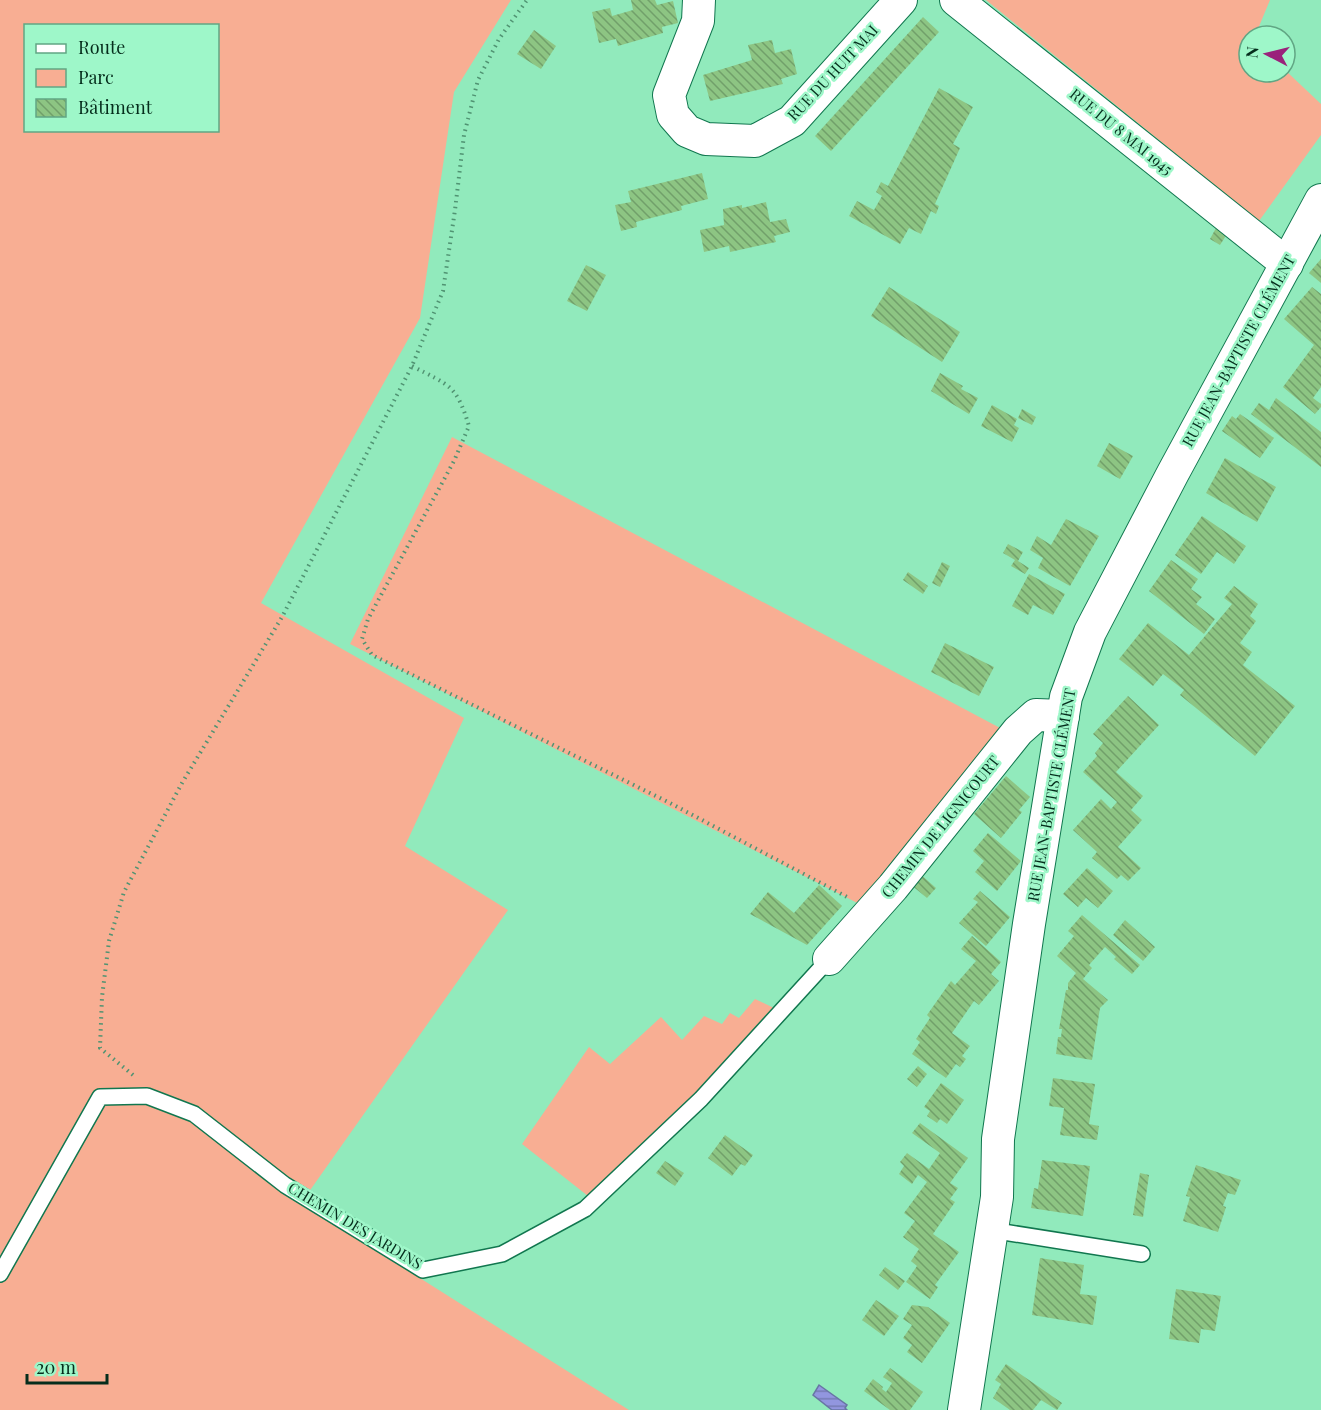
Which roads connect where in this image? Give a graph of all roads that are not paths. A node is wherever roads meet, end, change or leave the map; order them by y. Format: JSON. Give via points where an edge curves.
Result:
{"nodes":[{"id":1,"x":699,"y":0,"type":"edge"},
{"id":2,"x":901,"y":0,"type":"edge"},
{"id":3,"x":956,"y":0,"type":"edge"},
{"id":4,"x":1321,"y":200,"type":"edge"},
{"id":5,"x":1287,"y":264,"type":"junction"},
{"id":6,"x":1063,"y":716,"type":"junction"},
{"id":7,"x":829,"y":959,"type":"joint"},
{"id":8,"x":991,"y":1230,"type":"junction"},
{"id":9,"x":1142,"y":1254,"type":"dead end"},
{"id":10,"x":0,"y":1274,"type":"edge"},
{"id":11,"x":964,"y":1410,"type":"edge"}],
"edges":[{"from":1,"to":2,"type":"street","name":"RUE DU HUIT MAI","via":[[698,21],[669,95],[673,115],[687,131],[706,139],[755,141],[792,121]]},
{"from":3,"to":5,"type":"street","name":"RUE DU 8 MAI 1945"},
{"from":4,"to":5,"type":"street","name":"RUE JEAN-BAPTISTE CLÉMENT"},
{"from":5,"to":6,"type":"street","name":"RUE JEAN-BAPTISTE CLÉMENT","via":[[1090,632]]},
{"from":6,"to":7,"type":"street","name":"CHEMIN DE LIGNICOURT","via":[[1036,715],[1018,731],[893,887]]},
{"from":6,"to":8,"type":"street","name":"RUE JEAN-BAPTISTE CLÉMENT","via":[[998,1139],[997,1197]]},
{"from":7,"to":10,"type":"lane","name":"CHEMIN DES JARDINS","via":[[701,1099],[585,1209],[502,1254],[423,1270],[285,1185],[194,1114],[147,1096],[100,1097]]},
{"from":8,"to":9,"type":"lane"},
{"from":8,"to":11,"type":"street","name":"RUE JEAN-BAPTISTE CLÉMENT"}]}
